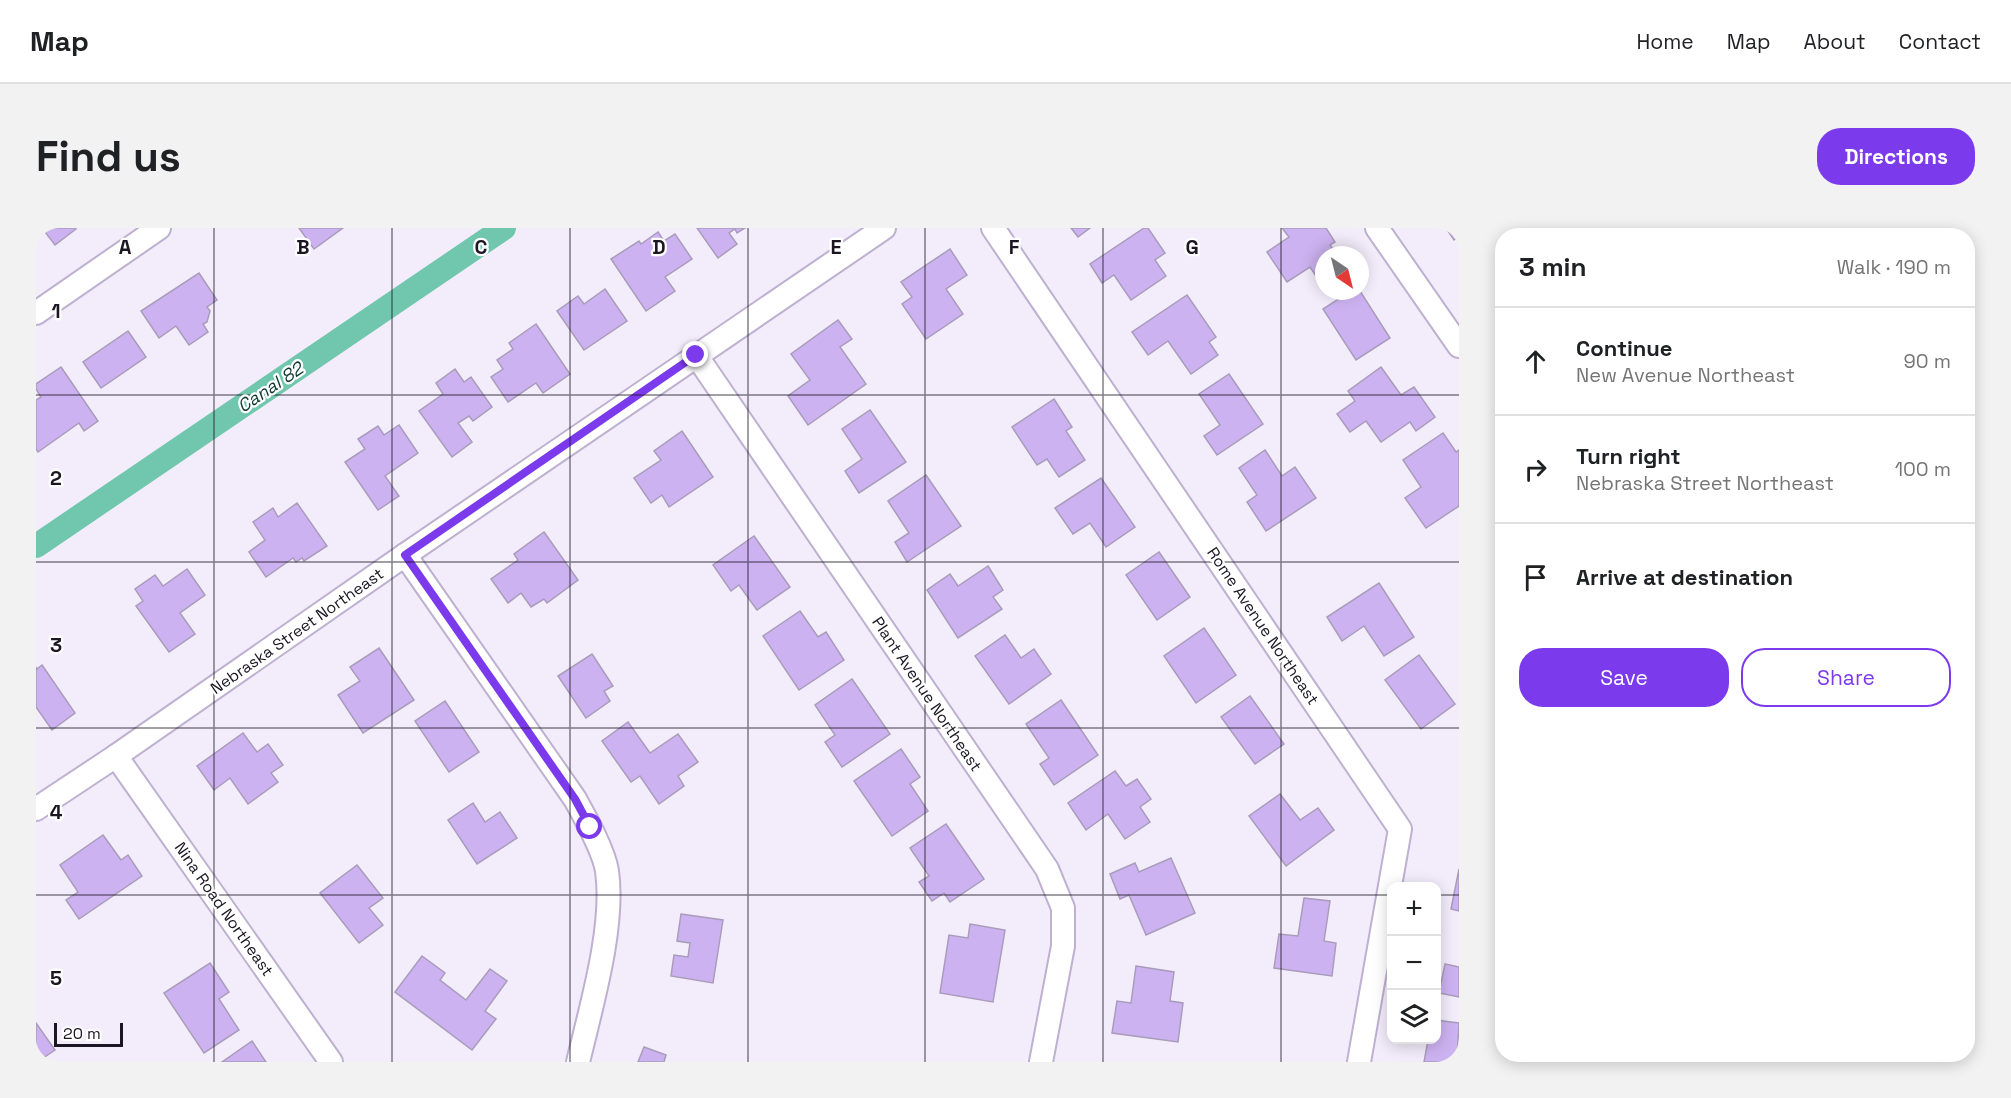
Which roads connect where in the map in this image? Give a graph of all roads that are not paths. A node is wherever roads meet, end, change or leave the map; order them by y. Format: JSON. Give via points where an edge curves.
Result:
{"nodes":[{"id":1,"x":159,"y":228,"type":"edge"},
{"id":2,"x":884,"y":228,"type":"edge"},
{"id":3,"x":993,"y":228,"type":"edge"},
{"id":4,"x":1377,"y":228,"type":"edge"},
{"id":5,"x":36,"y":313,"type":"edge"},
{"id":6,"x":1459,"y":346,"type":"edge"},
{"id":7,"x":696,"y":355,"type":"junction"},
{"id":8,"x":405,"y":555,"type":"junction"},
{"id":9,"x":116,"y":756,"type":"junction"},
{"id":10,"x":36,"y":809,"type":"edge"},
{"id":11,"x":331,"y":1062,"type":"edge"},
{"id":12,"x":578,"y":1062,"type":"edge"},
{"id":13,"x":1041,"y":1062,"type":"edge"},
{"id":14,"x":1359,"y":1062,"type":"edge"}],
"edges":[{"from":1,"to":5,"type":"street"},
{"from":2,"to":7,"type":"street","name":"Nebraska Street Northeast"},
{"from":3,"to":14,"type":"street","name":"Rome Avenue Northeast","via":[[1400,829]]},
{"from":4,"to":6,"type":"street"},
{"from":7,"to":8,"type":"street","name":"Nebraska Street Northeast"},
{"from":7,"to":13,"type":"street","name":"Plant Avenue Northeast","via":[[1047,869],[1063,908],[1063,946]]},
{"from":8,"to":9,"type":"street","name":"Nebraska Street Northeast"},
{"from":8,"to":12,"type":"street","via":[[575,799],[607,869],[600,964]]},
{"from":9,"to":10,"type":"street","name":"Nebraska Street Northeast"},
{"from":9,"to":11,"type":"street","name":"Nina Road Northeast"}]}
